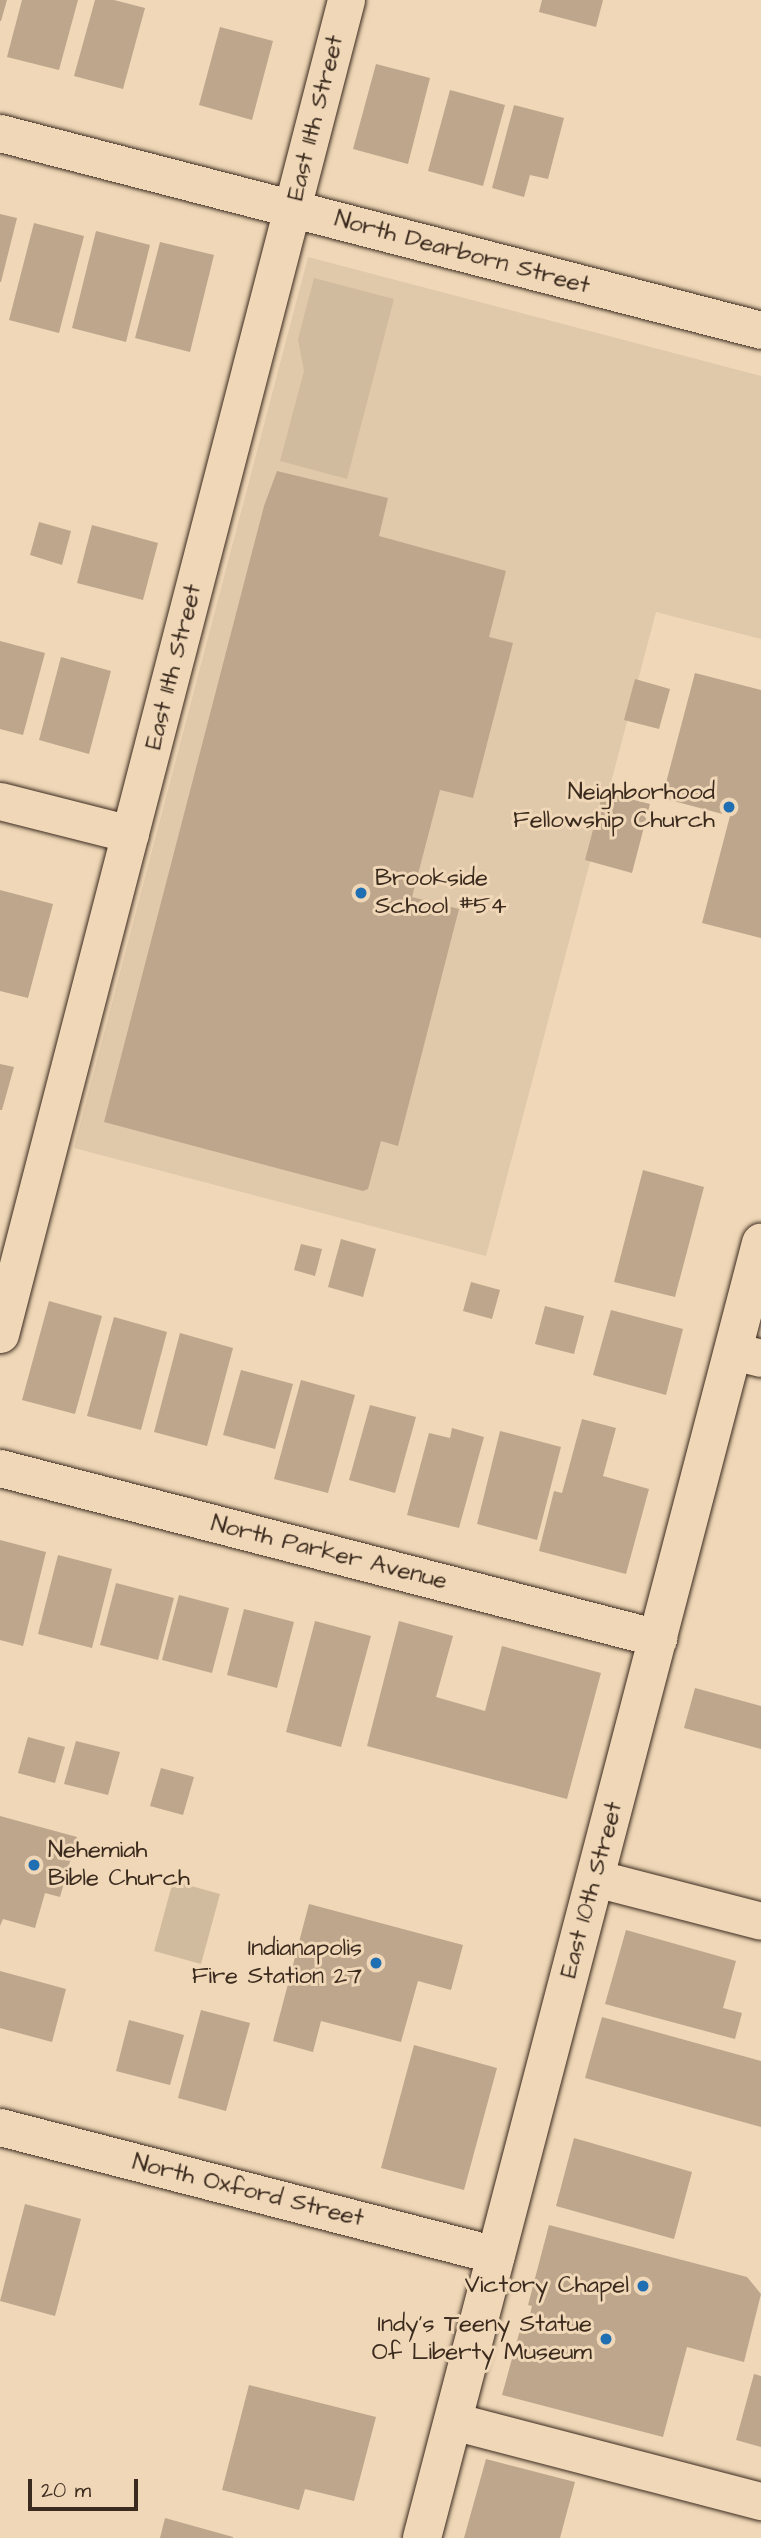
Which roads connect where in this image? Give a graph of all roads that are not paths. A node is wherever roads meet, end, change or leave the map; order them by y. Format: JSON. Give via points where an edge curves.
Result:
{"nodes":[{"id":1,"x":346,"y":0,"type":"edge"},
{"id":2,"x":0,"y":133,"type":"edge"},
{"id":3,"x":293,"y":209,"type":"junction"},
{"id":4,"x":761,"y":330,"type":"edge"},
{"id":5,"x":0,"y":801,"type":"edge"},
{"id":6,"x":130,"y":834,"type":"junction"},
{"id":7,"x":761,"y":1243,"type":"edge"},
{"id":8,"x":0,"y":1334,"type":"edge"},
{"id":9,"x":747,"y":1354,"type":"edge"},
{"id":10,"x":0,"y":1468,"type":"edge"},
{"id":11,"x":658,"y":1637,"type":"junction"},
{"id":12,"x":595,"y":1878,"type":"junction"},
{"id":13,"x":761,"y":1921,"type":"edge"},
{"id":14,"x":0,"y":2127,"type":"edge"},
{"id":15,"x":496,"y":2255,"type":"junction"},
{"id":16,"x":453,"y":2421,"type":"junction"},
{"id":17,"x":761,"y":2501,"type":"edge"},
{"id":18,"x":422,"y":2538,"type":"edge"}],
"edges":[{"from":1,"to":3,"type":"street","name":"East 11th Street"},
{"from":2,"to":3,"type":"street","name":"North Dearborn Street"},
{"from":3,"to":4,"type":"street","name":"North Dearborn Street"},
{"from":3,"to":6,"type":"street","name":"East 11th Street"},
{"from":5,"to":6,"type":"street"},
{"from":6,"to":8,"type":"street","name":"East 11th Street"},
{"from":7,"to":9,"type":"main road","name":"East 10th Street"},
{"from":9,"to":11,"type":"main road","name":"East 10th Street"},
{"from":10,"to":11,"type":"street","name":"North Parker Avenue"},
{"from":11,"to":12,"type":"main road","name":"East 10th Street"},
{"from":12,"to":13,"type":"street"},
{"from":12,"to":15,"type":"main road","name":"East 10th Street"},
{"from":14,"to":15,"type":"street","name":"North Oxford Street"},
{"from":15,"to":16,"type":"main road","name":"East 10th Street"},
{"from":16,"to":17,"type":"street"},
{"from":16,"to":18,"type":"main road","name":"East 10th Street"}]}
